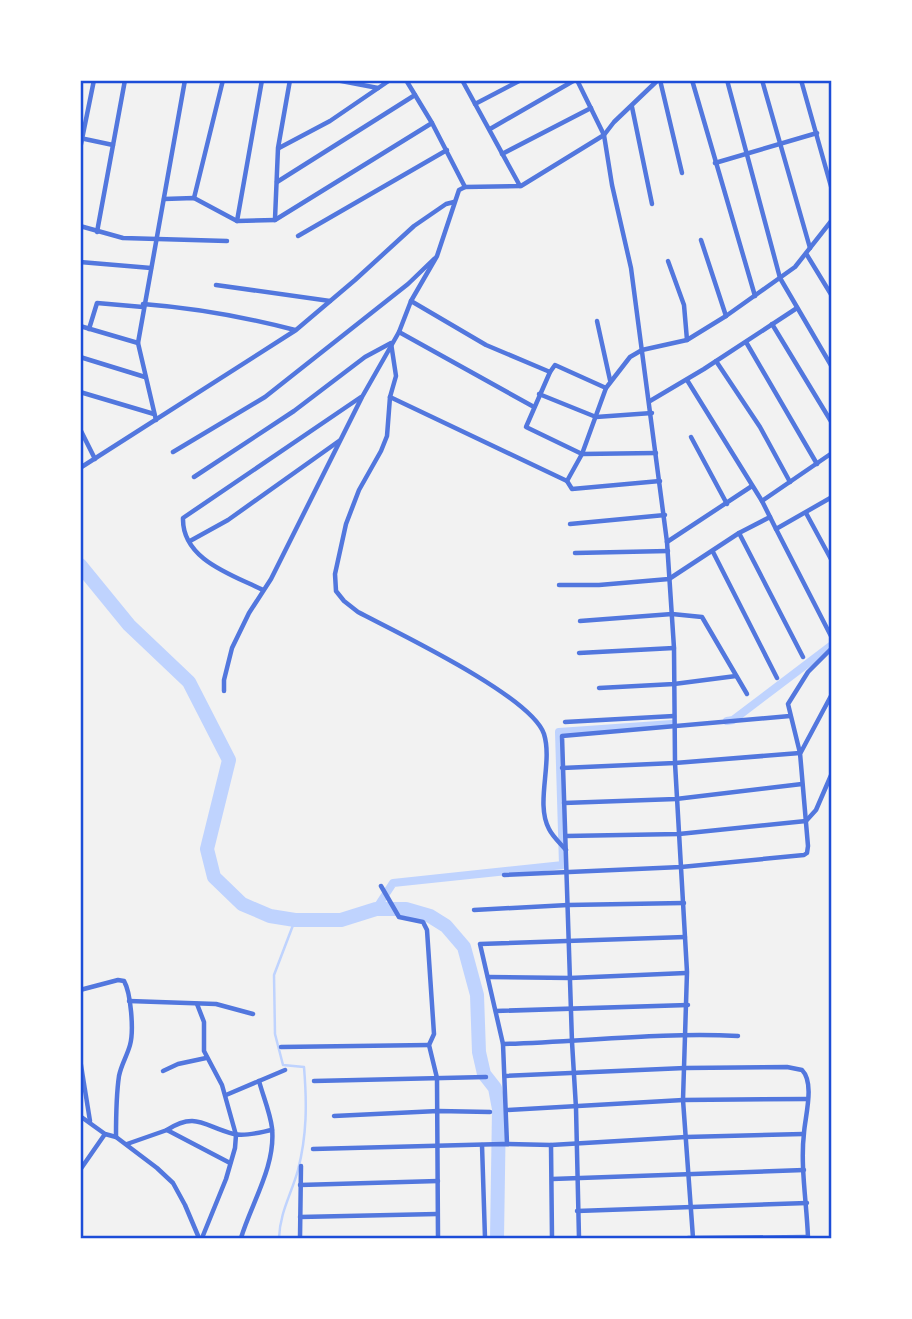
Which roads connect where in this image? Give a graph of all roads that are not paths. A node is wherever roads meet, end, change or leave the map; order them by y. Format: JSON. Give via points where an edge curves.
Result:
{"nodes":[{"id":1,"x":94,"y":80,"type":"edge"},
{"id":2,"x":125,"y":80,"type":"edge"},
{"id":3,"x":185,"y":80,"type":"edge"},
{"id":4,"x":223,"y":80,"type":"edge"},
{"id":5,"x":262,"y":80,"type":"edge"},
{"id":6,"x":290,"y":80,"type":"edge"},
{"id":7,"x":336,"y":80,"type":"edge"},
{"id":8,"x":390,"y":80,"type":"edge"},
{"id":9,"x":406,"y":80,"type":"edge"},
{"id":10,"x":462,"y":80,"type":"edge"},
{"id":11,"x":521,"y":80,"type":"edge"},
{"id":12,"x":576,"y":80,"type":"edge"},
{"id":13,"x":659,"y":80,"type":"edge"},
{"id":14,"x":692,"y":80,"type":"edge"},
{"id":15,"x":727,"y":80,"type":"edge"},
{"id":16,"x":762,"y":80,"type":"edge"},
{"id":17,"x":801,"y":80,"type":"edge"},
{"id":18,"x":378,"y":88,"type":"junction"},
{"id":19,"x":415,"y":95,"type":"junction"},
{"id":20,"x":475,"y":104,"type":"junction"},
{"id":21,"x":632,"y":107,"type":"junction"},
{"id":22,"x":591,"y":108,"type":"junction"},
{"id":23,"x":432,"y":122,"type":"junction"},
{"id":24,"x":490,"y":129,"type":"junction"},
{"id":25,"x":817,"y":133,"type":"junction"},
{"id":26,"x":604,"y":135,"type":"junction"},
{"id":27,"x":82,"y":138,"type":"edge"},
{"id":28,"x":779,"y":144,"type":"junction"},
{"id":29,"x":113,"y":145,"type":"junction"},
{"id":30,"x":278,"y":148,"type":"junction"},
{"id":31,"x":80,"y":149,"type":"edge"},
{"id":32,"x":447,"y":150,"type":"junction"},
{"id":33,"x":502,"y":154,"type":"junction"},
{"id":34,"x":746,"y":154,"type":"junction"},
{"id":35,"x":715,"y":163,"type":"junction"},
{"id":36,"x":682,"y":173,"type":"dead end"},
{"id":37,"x":277,"y":182,"type":"junction"},
{"id":38,"x":521,"y":186,"type":"junction"},
{"id":39,"x":465,"y":187,"type":"junction"},
{"id":40,"x":831,"y":190,"type":"edge"},
{"id":41,"x":194,"y":198,"type":"junction"},
{"id":42,"x":163,"y":199,"type":"junction"},
{"id":43,"x":454,"y":202,"type":"junction"},
{"id":44,"x":652,"y":204,"type":"dead end"},
{"id":45,"x":275,"y":220,"type":"junction"},
{"id":46,"x":237,"y":221,"type":"junction"},
{"id":47,"x":830,"y":222,"type":"edge"},
{"id":48,"x":80,"y":226,"type":"edge"},
{"id":49,"x":831,"y":231,"type":"edge"},
{"id":50,"x":97,"y":232,"type":"junction"},
{"id":51,"x":298,"y":236,"type":"dead end"},
{"id":52,"x":156,"y":239,"type":"junction"},
{"id":53,"x":701,"y":240,"type":"dead end"},
{"id":54,"x":227,"y":241,"type":"dead end"},
{"id":55,"x":810,"y":249,"type":"junction"},
{"id":56,"x":807,"y":255,"type":"junction"},
{"id":57,"x":437,"y":256,"type":"junction"},
{"id":58,"x":668,"y":261,"type":"dead end"},
{"id":59,"x":80,"y":262,"type":"edge"},
{"id":60,"x":151,"y":268,"type":"junction"},
{"id":61,"x":780,"y":278,"type":"junction"},
{"id":62,"x":216,"y":285,"type":"dead end"},
{"id":63,"x":755,"y":296,"type":"junction"},
{"id":64,"x":831,"y":296,"type":"edge"},
{"id":65,"x":331,"y":301,"type":"junction"},
{"id":66,"x":411,"y":301,"type":"junction"},
{"id":67,"x":143,"y":305,"type":"junction"},
{"id":68,"x":797,"y":308,"type":"junction"},
{"id":69,"x":726,"y":316,"type":"junction"},
{"id":70,"x":597,"y":321,"type":"dead end"},
{"id":71,"x":772,"y":324,"type":"junction"},
{"id":72,"x":80,"y":326,"type":"edge"},
{"id":73,"x":89,"y":329,"type":"junction"},
{"id":74,"x":296,"y":330,"type":"junction"},
{"id":75,"x":399,"y":332,"type":"junction"},
{"id":76,"x":687,"y":340,"type":"junction"},
{"id":77,"x":746,"y":342,"type":"junction"},
{"id":78,"x":138,"y":343,"type":"junction"},
{"id":79,"x":391,"y":343,"type":"junction"},
{"id":80,"x":642,"y":350,"type":"junction"},
{"id":81,"x":80,"y":357,"type":"edge"},
{"id":82,"x":716,"y":361,"type":"junction"},
{"id":83,"x":831,"y":367,"type":"edge"},
{"id":84,"x":550,"y":372,"type":"junction"},
{"id":85,"x":146,"y":377,"type":"junction"},
{"id":86,"x":687,"y":380,"type":"junction"},
{"id":87,"x":610,"y":381,"type":"junction"},
{"id":88,"x":606,"y":388,"type":"junction"},
{"id":89,"x":80,"y":392,"type":"edge"},
{"id":90,"x":539,"y":394,"type":"junction"},
{"id":91,"x":362,"y":397,"type":"junction"},
{"id":92,"x":390,"y":397,"type":"junction"},
{"id":93,"x":650,"y":401,"type":"junction"},
{"id":94,"x":534,"y":407,"type":"junction"},
{"id":95,"x":652,"y":413,"type":"junction"},
{"id":96,"x":156,"y":417,"type":"junction"},
{"id":97,"x":596,"y":417,"type":"junction"},
{"id":98,"x":831,"y":424,"type":"edge"},
{"id":99,"x":80,"y":429,"type":"edge"},
{"id":100,"x":691,"y":437,"type":"dead end"},
{"id":101,"x":340,"y":440,"type":"junction"},
{"id":102,"x":173,"y":452,"type":"dead end"},
{"id":103,"x":656,"y":453,"type":"junction"},
{"id":104,"x":831,"y":453,"type":"edge"},
{"id":105,"x":582,"y":454,"type":"junction"},
{"id":106,"x":95,"y":458,"type":"junction"},
{"id":107,"x":817,"y":464,"type":"junction"},
{"id":108,"x":80,"y":468,"type":"edge"},
{"id":109,"x":194,"y":477,"type":"dead end"},
{"id":110,"x":566,"y":481,"type":"junction"},
{"id":111,"x":660,"y":481,"type":"junction"},
{"id":112,"x":790,"y":482,"type":"junction"},
{"id":113,"x":752,"y":486,"type":"junction"},
{"id":114,"x":831,"y":497,"type":"edge"},
{"id":115,"x":762,"y":501,"type":"junction"},
{"id":116,"x":727,"y":504,"type":"junction"},
{"id":117,"x":806,"y":513,"type":"junction"},
{"id":118,"x":664,"y":515,"type":"junction"},
{"id":119,"x":770,"y":517,"type":"junction"},
{"id":120,"x":569,"y":524,"type":"dead end"},
{"id":121,"x":776,"y":529,"type":"junction"},
{"id":122,"x":739,"y":533,"type":"junction"},
{"id":123,"x":190,"y":541,"type":"junction"},
{"id":124,"x":667,"y":542,"type":"junction"},
{"id":125,"x":668,"y":551,"type":"junction"},
{"id":126,"x":713,"y":552,"type":"junction"},
{"id":127,"x":575,"y":553,"type":"dead end"},
{"id":128,"x":831,"y":561,"type":"edge"},
{"id":129,"x":669,"y":579,"type":"junction"},
{"id":130,"x":559,"y":585,"type":"dead end"},
{"id":131,"x":263,"y":590,"type":"junction"},
{"id":132,"x":672,"y":614,"type":"junction"},
{"id":133,"x":580,"y":621,"type":"dead end"},
{"id":134,"x":831,"y":638,"type":"edge"},
{"id":135,"x":674,"y":648,"type":"junction"},
{"id":136,"x":831,"y":648,"type":"edge"},
{"id":137,"x":579,"y":653,"type":"dead end"},
{"id":138,"x":803,"y":657,"type":"dead end"},
{"id":139,"x":736,"y":676,"type":"junction"},
{"id":140,"x":777,"y":678,"type":"dead end"},
{"id":141,"x":674,"y":684,"type":"junction"},
{"id":142,"x":599,"y":688,"type":"dead end"},
{"id":143,"x":224,"y":691,"type":"dead end"},
{"id":144,"x":747,"y":694,"type":"dead end"},
{"id":145,"x":831,"y":694,"type":"edge"},
{"id":146,"x":790,"y":716,"type":"junction"},
{"id":147,"x":674,"y":717,"type":"junction"},
{"id":148,"x":565,"y":722,"type":"dead end"},
{"id":149,"x":675,"y":726,"type":"junction"},
{"id":150,"x":800,"y":752,"type":"junction"},
{"id":151,"x":675,"y":763,"type":"junction"},
{"id":152,"x":562,"y":768,"type":"junction"},
{"id":153,"x":831,"y":773,"type":"edge"},
{"id":154,"x":802,"y":784,"type":"junction"},
{"id":155,"x":676,"y":799,"type":"junction"},
{"id":156,"x":564,"y":803,"type":"junction"},
{"id":157,"x":806,"y":821,"type":"junction"},
{"id":158,"x":679,"y":834,"type":"junction"},
{"id":159,"x":566,"y":836,"type":"junction"},
{"id":160,"x":565,"y":848,"type":"junction"},
{"id":161,"x":681,"y":867,"type":"junction"},
{"id":162,"x":566,"y":871,"type":"junction"},
{"id":163,"x":504,"y":875,"type":"dead end"},
{"id":164,"x":381,"y":886,"type":"dead end"},
{"id":165,"x":684,"y":903,"type":"junction"},
{"id":166,"x":568,"y":905,"type":"junction"},
{"id":167,"x":474,"y":910,"type":"dead end"},
{"id":168,"x":685,"y":937,"type":"junction"},
{"id":169,"x":568,"y":941,"type":"junction"},
{"id":170,"x":687,"y":972,"type":"junction"},
{"id":171,"x":488,"y":978,"type":"junction"},
{"id":172,"x":570,"y":978,"type":"junction"},
{"id":173,"x":80,"y":990,"type":"edge"},
{"id":174,"x":129,"y":1001,"type":"junction"},
{"id":175,"x":197,"y":1004,"type":"junction"},
{"id":176,"x":688,"y":1005,"type":"junction"},
{"id":177,"x":496,"y":1010,"type":"junction"},
{"id":178,"x":571,"y":1010,"type":"junction"},
{"id":179,"x":253,"y":1014,"type":"dead end"},
{"id":180,"x":687,"y":1033,"type":"junction"},
{"id":181,"x":738,"y":1036,"type":"dead end"},
{"id":182,"x":572,"y":1042,"type":"junction"},
{"id":183,"x":503,"y":1044,"type":"junction"},
{"id":184,"x":429,"y":1045,"type":"junction"},
{"id":185,"x":281,"y":1047,"type":"dead end"},
{"id":186,"x":206,"y":1058,"type":"junction"},
{"id":187,"x":80,"y":1059,"type":"edge"},
{"id":188,"x":685,"y":1068,"type":"junction"},
{"id":189,"x":285,"y":1070,"type":"dead end"},
{"id":190,"x":163,"y":1072,"type":"dead end"},
{"id":191,"x":573,"y":1074,"type":"junction"},
{"id":192,"x":505,"y":1076,"type":"junction"},
{"id":193,"x":486,"y":1077,"type":"dead end"},
{"id":194,"x":437,"y":1078,"type":"junction"},
{"id":195,"x":259,"y":1081,"type":"junction"},
{"id":196,"x":314,"y":1081,"type":"dead end"},
{"id":197,"x":226,"y":1095,"type":"junction"},
{"id":198,"x":807,"y":1099,"type":"junction"},
{"id":199,"x":684,"y":1100,"type":"junction"},
{"id":200,"x":576,"y":1108,"type":"junction"},
{"id":201,"x":507,"y":1110,"type":"junction"},
{"id":202,"x":438,"y":1111,"type":"junction"},
{"id":203,"x":490,"y":1112,"type":"dead end"},
{"id":204,"x":80,"y":1116,"type":"edge"},
{"id":205,"x":334,"y":1116,"type":"dead end"},
{"id":206,"x":90,"y":1122,"type":"junction"},
{"id":207,"x":167,"y":1130,"type":"junction"},
{"id":208,"x":272,"y":1130,"type":"junction"},
{"id":209,"x":105,"y":1134,"type":"junction"},
{"id":210,"x":236,"y":1135,"type":"junction"},
{"id":211,"x":803,"y":1135,"type":"junction"},
{"id":212,"x":116,"y":1136,"type":"junction"},
{"id":213,"x":686,"y":1138,"type":"junction"},
{"id":214,"x":575,"y":1143,"type":"junction"},
{"id":215,"x":505,"y":1144,"type":"junction"},
{"id":216,"x":126,"y":1145,"type":"junction"},
{"id":217,"x":482,"y":1145,"type":"junction"},
{"id":218,"x":551,"y":1145,"type":"junction"},
{"id":219,"x":439,"y":1146,"type":"junction"},
{"id":220,"x":313,"y":1149,"type":"dead end"},
{"id":221,"x":230,"y":1163,"type":"junction"},
{"id":222,"x":301,"y":1166,"type":"dead end"},
{"id":223,"x":80,"y":1170,"type":"edge"},
{"id":224,"x":804,"y":1170,"type":"junction"},
{"id":225,"x":687,"y":1174,"type":"junction"},
{"id":226,"x":577,"y":1178,"type":"junction"},
{"id":227,"x":552,"y":1179,"type":"junction"},
{"id":228,"x":438,"y":1181,"type":"junction"},
{"id":229,"x":300,"y":1185,"type":"junction"},
{"id":230,"x":807,"y":1203,"type":"junction"},
{"id":231,"x":689,"y":1206,"type":"junction"},
{"id":232,"x":577,"y":1212,"type":"junction"},
{"id":233,"x":437,"y":1214,"type":"junction"},
{"id":234,"x":300,"y":1217,"type":"junction"},
{"id":235,"x":200,"y":1238,"type":"edge"},
{"id":236,"x":241,"y":1238,"type":"edge"},
{"id":237,"x":300,"y":1238,"type":"edge"},
{"id":238,"x":438,"y":1238,"type":"edge"},
{"id":239,"x":485,"y":1238,"type":"edge"},
{"id":240,"x":552,"y":1238,"type":"edge"},
{"id":241,"x":579,"y":1238,"type":"edge"},
{"id":242,"x":691,"y":1238,"type":"edge"},
{"id":243,"x":808,"y":1238,"type":"edge"}],
"edges":[{"from":1,"to":27,"type":"street"},
{"from":2,"to":29,"type":"street"},
{"from":3,"to":42,"type":"street"},
{"from":4,"to":41,"type":"street"},
{"from":5,"to":46,"type":"street"},
{"from":6,"to":30,"type":"street"},
{"from":7,"to":18,"type":"street"},
{"from":8,"to":18,"type":"street"},
{"from":9,"to":19,"type":"street"},
{"from":10,"to":20,"type":"street"},
{"from":11,"to":20,"type":"street"},
{"from":12,"to":22,"type":"street"},
{"from":12,"to":24,"type":"street"},
{"from":13,"to":21,"type":"street"},
{"from":13,"to":36,"type":"street"},
{"from":14,"to":35,"type":"street"},
{"from":15,"to":34,"type":"street"},
{"from":16,"to":28,"type":"street"},
{"from":17,"to":25,"type":"street"},
{"from":18,"to":30,"type":"street","via":[[330,121]]},
{"from":19,"to":23,"type":"street"},
{"from":19,"to":37,"type":"street"},
{"from":20,"to":24,"type":"street"},
{"from":21,"to":26,"type":"street"},
{"from":21,"to":44,"type":"street"},
{"from":22,"to":26,"type":"street"},
{"from":22,"to":33,"type":"street"},
{"from":23,"to":32,"type":"street"},
{"from":23,"to":45,"type":"street"},
{"from":24,"to":33,"type":"street"},
{"from":25,"to":28,"type":"street"},
{"from":25,"to":40,"type":"street"},
{"from":26,"to":38,"type":"street"},
{"from":26,"to":80,"type":"street"},
{"from":27,"to":29,"type":"street"},
{"from":27,"to":31,"type":"street"},
{"from":28,"to":34,"type":"street"},
{"from":28,"to":55,"type":"street"},
{"from":29,"to":50,"type":"street"},
{"from":30,"to":37,"type":"street"},
{"from":32,"to":39,"type":"street"},
{"from":32,"to":51,"type":"street"},
{"from":33,"to":38,"type":"street"},
{"from":34,"to":35,"type":"street"},
{"from":34,"to":61,"type":"street"},
{"from":35,"to":63,"type":"street"},
{"from":37,"to":45,"type":"street"},
{"from":38,"to":39,"type":"street"},
{"from":39,"to":43,"type":"street"},
{"from":41,"to":42,"type":"street"},
{"from":41,"to":46,"type":"street"},
{"from":42,"to":52,"type":"street"},
{"from":43,"to":57,"type":"street"},
{"from":43,"to":65,"type":"street","via":[[414,226]]},
{"from":45,"to":46,"type":"street"},
{"from":47,"to":49,"type":"street"},
{"from":47,"to":55,"type":"street"},
{"from":48,"to":50,"type":"street"},
{"from":50,"to":52,"type":"street"},
{"from":52,"to":54,"type":"street"},
{"from":52,"to":60,"type":"street"},
{"from":53,"to":69,"type":"street"},
{"from":55,"to":56,"type":"street"},
{"from":56,"to":61,"type":"street"},
{"from":56,"to":64,"type":"street"},
{"from":57,"to":66,"type":"street"},
{"from":57,"to":102,"type":"street","via":[[265,397]]},
{"from":58,"to":76,"type":"street","via":[[684,305]]},
{"from":59,"to":60,"type":"street"},
{"from":60,"to":67,"type":"street"},
{"from":61,"to":63,"type":"street"},
{"from":61,"to":68,"type":"street"},
{"from":62,"to":65,"type":"street"},
{"from":63,"to":69,"type":"street"},
{"from":65,"to":74,"type":"street"},
{"from":66,"to":75,"type":"street"},
{"from":66,"to":84,"type":"street","via":[[486,345]]},
{"from":67,"to":73,"type":"street","via":[[97,303]]},
{"from":67,"to":74,"type":"street","via":[[212,312]]},
{"from":67,"to":78,"type":"street"},
{"from":68,"to":71,"type":"street"},
{"from":68,"to":83,"type":"street"},
{"from":69,"to":76,"type":"street"},
{"from":70,"to":87,"type":"street"},
{"from":71,"to":77,"type":"street"},
{"from":71,"to":98,"type":"street"},
{"from":72,"to":73,"type":"street"},
{"from":73,"to":78,"type":"street"},
{"from":74,"to":96,"type":"street"},
{"from":75,"to":79,"type":"street"},
{"from":75,"to":94,"type":"street"},
{"from":76,"to":80,"type":"street"},
{"from":77,"to":82,"type":"street"},
{"from":77,"to":107,"type":"street"},
{"from":78,"to":85,"type":"street"},
{"from":79,"to":91,"type":"street"},
{"from":79,"to":92,"type":"street","via":[[396,376]]},
{"from":79,"to":109,"type":"street"},
{"from":80,"to":87,"type":"street"},
{"from":80,"to":93,"type":"street"},
{"from":81,"to":85,"type":"street"},
{"from":82,"to":86,"type":"street"},
{"from":82,"to":112,"type":"street"},
{"from":84,"to":88,"type":"street","via":[[557,364]]},
{"from":84,"to":90,"type":"street"},
{"from":85,"to":96,"type":"street"},
{"from":86,"to":93,"type":"street"},
{"from":86,"to":113,"type":"street"},
{"from":87,"to":88,"type":"street"},
{"from":88,"to":97,"type":"street"},
{"from":89,"to":96,"type":"street"},
{"from":90,"to":94,"type":"street"},
{"from":90,"to":97,"type":"street"},
{"from":91,"to":101,"type":"street"},
{"from":91,"to":123,"type":"street","via":[[191,510],[183,518]]},
{"from":92,"to":110,"type":"street"},
{"from":92,"to":160,"type":"street","via":[[387,436],[346,524],[336,591],[358,612],[507,695],[533,716],[544,736],[545,820]]},
{"from":93,"to":95,"type":"street"},
{"from":94,"to":105,"type":"street","via":[[526,427]]},
{"from":95,"to":97,"type":"street"},
{"from":95,"to":103,"type":"street"},
{"from":96,"to":106,"type":"street"},
{"from":97,"to":105,"type":"street"},
{"from":99,"to":106,"type":"street"},
{"from":100,"to":116,"type":"street"},
{"from":101,"to":123,"type":"street","via":[[228,520]]},
{"from":101,"to":131,"type":"street"},
{"from":103,"to":105,"type":"street"},
{"from":103,"to":111,"type":"street"},
{"from":104,"to":107,"type":"street"},
{"from":105,"to":110,"type":"street"},
{"from":106,"to":108,"type":"street"},
{"from":107,"to":112,"type":"street"},
{"from":110,"to":111,"type":"street","via":[[576,489]]},
{"from":111,"to":118,"type":"street"},
{"from":112,"to":115,"type":"street"},
{"from":113,"to":115,"type":"street"},
{"from":113,"to":116,"type":"street"},
{"from":114,"to":117,"type":"street"},
{"from":115,"to":119,"type":"street"},
{"from":116,"to":124,"type":"street"},
{"from":117,"to":121,"type":"street"},
{"from":117,"to":128,"type":"street"},
{"from":118,"to":120,"type":"street"},
{"from":118,"to":124,"type":"street"},
{"from":119,"to":121,"type":"street"},
{"from":119,"to":122,"type":"street"},
{"from":121,"to":134,"type":"street"},
{"from":122,"to":126,"type":"street"},
{"from":122,"to":138,"type":"street"},
{"from":123,"to":131,"type":"street","via":[[205,561]]},
{"from":124,"to":125,"type":"street"},
{"from":125,"to":127,"type":"street"},
{"from":125,"to":129,"type":"street"},
{"from":126,"to":129,"type":"street"},
{"from":126,"to":140,"type":"street"},
{"from":129,"to":130,"type":"street"},
{"from":129,"to":132,"type":"street"},
{"from":131,"to":143,"type":"street","via":[[232,648]]},
{"from":132,"to":133,"type":"street"},
{"from":132,"to":135,"type":"street"},
{"from":132,"to":139,"type":"street","via":[[702,617]]},
{"from":135,"to":137,"type":"street"},
{"from":135,"to":141,"type":"street"},
{"from":136,"to":146,"type":"street","via":[[789,700]]},
{"from":139,"to":141,"type":"street"},
{"from":139,"to":144,"type":"street"},
{"from":141,"to":142,"type":"street"},
{"from":141,"to":147,"type":"street"},
{"from":145,"to":150,"type":"street"},
{"from":146,"to":149,"type":"street"},
{"from":146,"to":150,"type":"street"},
{"from":147,"to":148,"type":"street"},
{"from":147,"to":149,"type":"street"},
{"from":149,"to":151,"type":"street"},
{"from":149,"to":152,"type":"street","via":[[563,735]]},
{"from":150,"to":151,"type":"street"},
{"from":150,"to":154,"type":"street"},
{"from":151,"to":152,"type":"street"},
{"from":151,"to":155,"type":"street"},
{"from":152,"to":156,"type":"street"},
{"from":153,"to":157,"type":"street","via":[[816,810]]},
{"from":154,"to":155,"type":"street"},
{"from":154,"to":157,"type":"street"},
{"from":155,"to":156,"type":"street"},
{"from":155,"to":158,"type":"street"},
{"from":156,"to":159,"type":"street"},
{"from":157,"to":158,"type":"street"},
{"from":157,"to":161,"type":"street","via":[[808,850],[804,855]]},
{"from":158,"to":159,"type":"street"},
{"from":158,"to":161,"type":"street"},
{"from":159,"to":160,"type":"street"},
{"from":160,"to":162,"type":"street"},
{"from":161,"to":162,"type":"street"},
{"from":161,"to":165,"type":"street"},
{"from":162,"to":163,"type":"street"},
{"from":162,"to":166,"type":"street"},
{"from":164,"to":184,"type":"street","via":[[397,913],[423,922],[427,930],[434,1034]]},
{"from":165,"to":166,"type":"street"},
{"from":165,"to":168,"type":"street"},
{"from":166,"to":167,"type":"street"},
{"from":166,"to":169,"type":"street"},
{"from":168,"to":169,"type":"street"},
{"from":168,"to":170,"type":"street"},
{"from":169,"to":171,"type":"street","via":[[481,943]]},
{"from":169,"to":172,"type":"street"},
{"from":170,"to":172,"type":"street"},
{"from":170,"to":176,"type":"street"},
{"from":171,"to":172,"type":"street"},
{"from":171,"to":177,"type":"street"},
{"from":172,"to":178,"type":"street"},
{"from":173,"to":174,"type":"street","via":[[122,980]]},
{"from":174,"to":175,"type":"street"},
{"from":174,"to":212,"type":"street","via":[[131,1045],[120,1072]]},
{"from":175,"to":179,"type":"street","via":[[229,1006]]},
{"from":175,"to":186,"type":"street","via":[[204,1022]]},
{"from":176,"to":178,"type":"street"},
{"from":176,"to":180,"type":"street"},
{"from":177,"to":178,"type":"street"},
{"from":177,"to":183,"type":"street"},
{"from":178,"to":182,"type":"street"},
{"from":180,"to":181,"type":"street"},
{"from":180,"to":182,"type":"street"},
{"from":180,"to":188,"type":"street"},
{"from":182,"to":183,"type":"street"},
{"from":182,"to":191,"type":"street"},
{"from":183,"to":192,"type":"street"},
{"from":184,"to":185,"type":"street"},
{"from":184,"to":194,"type":"street"},
{"from":186,"to":190,"type":"street"},
{"from":186,"to":197,"type":"street"},
{"from":187,"to":206,"type":"street"},
{"from":188,"to":191,"type":"street"},
{"from":188,"to":198,"type":"street","via":[[796,1068],[806,1074]]},
{"from":188,"to":199,"type":"street"},
{"from":189,"to":195,"type":"street"},
{"from":191,"to":192,"type":"street"},
{"from":191,"to":200,"type":"street"},
{"from":192,"to":201,"type":"street"},
{"from":193,"to":194,"type":"street"},
{"from":194,"to":196,"type":"street"},
{"from":194,"to":202,"type":"street"},
{"from":195,"to":197,"type":"street"},
{"from":195,"to":208,"type":"street"},
{"from":197,"to":210,"type":"street"},
{"from":198,"to":199,"type":"street"},
{"from":198,"to":211,"type":"street"},
{"from":199,"to":200,"type":"street"},
{"from":199,"to":213,"type":"street"},
{"from":200,"to":201,"type":"street"},
{"from":200,"to":214,"type":"street"},
{"from":201,"to":215,"type":"street"},
{"from":202,"to":203,"type":"street"},
{"from":202,"to":205,"type":"street"},
{"from":202,"to":219,"type":"street"},
{"from":204,"to":206,"type":"street"},
{"from":206,"to":209,"type":"street"},
{"from":207,"to":210,"type":"street","via":[[194,1120]]},
{"from":207,"to":216,"type":"street"},
{"from":207,"to":221,"type":"street"},
{"from":208,"to":210,"type":"street"},
{"from":208,"to":236,"type":"street","via":[[266,1172]]},
{"from":209,"to":212,"type":"street"},
{"from":209,"to":223,"type":"street"},
{"from":210,"to":221,"type":"street"},
{"from":211,"to":213,"type":"street"},
{"from":211,"to":224,"type":"street"},
{"from":212,"to":216,"type":"street"},
{"from":213,"to":214,"type":"street"},
{"from":213,"to":225,"type":"street"},
{"from":214,"to":218,"type":"street"},
{"from":214,"to":226,"type":"street"},
{"from":215,"to":217,"type":"street"},
{"from":215,"to":218,"type":"street"},
{"from":216,"to":235,"type":"street","via":[[173,1183]]},
{"from":217,"to":219,"type":"street"},
{"from":217,"to":239,"type":"street"},
{"from":218,"to":227,"type":"street"},
{"from":219,"to":220,"type":"street"},
{"from":219,"to":228,"type":"street"},
{"from":221,"to":235,"type":"street"},
{"from":222,"to":229,"type":"street"},
{"from":224,"to":225,"type":"street"},
{"from":224,"to":230,"type":"street"},
{"from":225,"to":226,"type":"street"},
{"from":225,"to":231,"type":"street"},
{"from":226,"to":227,"type":"street"},
{"from":226,"to":232,"type":"street"},
{"from":227,"to":240,"type":"street"},
{"from":228,"to":229,"type":"street"},
{"from":228,"to":233,"type":"street"},
{"from":229,"to":234,"type":"street"},
{"from":230,"to":231,"type":"street"},
{"from":230,"to":243,"type":"street"},
{"from":231,"to":232,"type":"street"},
{"from":231,"to":242,"type":"street"},
{"from":232,"to":241,"type":"street"},
{"from":233,"to":234,"type":"street"},
{"from":233,"to":238,"type":"street"},
{"from":234,"to":237,"type":"street"},
{"from":242,"to":243,"type":"street"}]}
